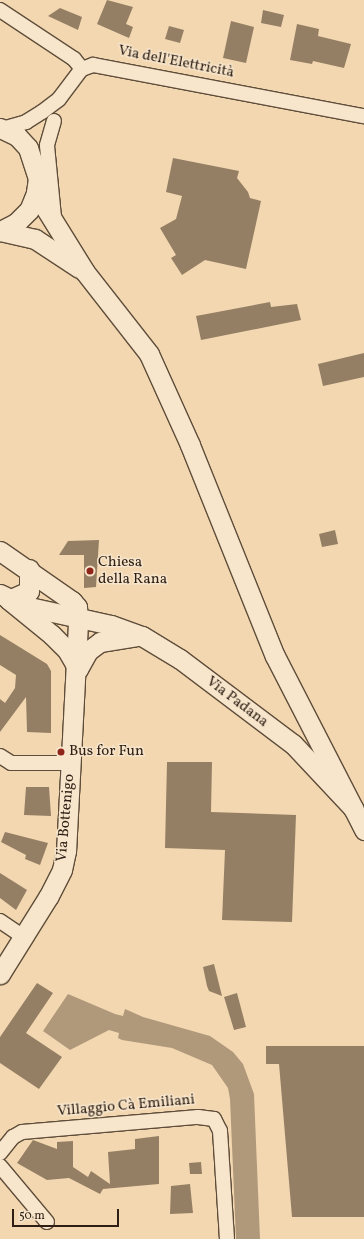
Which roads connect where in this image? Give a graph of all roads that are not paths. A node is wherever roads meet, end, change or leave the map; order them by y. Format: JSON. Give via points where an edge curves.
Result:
{"nodes":[{"id":1,"x":0,"y":10,"type":"edge"},
{"id":2,"x":82,"y":69,"type":"junction"},
{"id":3,"x":59,"y":100,"type":"junction"},
{"id":4,"x":364,"y":116,"type":"edge"},
{"id":5,"x":54,"y":121,"type":"junction"},
{"id":6,"x":1,"y":128,"type":"edge"},
{"id":7,"x":35,"y":162,"type":"junction"},
{"id":8,"x":36,"y":193,"type":"junction"},
{"id":9,"x":56,"y":226,"type":"junction"},
{"id":10,"x":0,"y":231,"type":"edge"},
{"id":11,"x":85,"y":272,"type":"junction"},
{"id":12,"x":0,"y":551,"type":"edge"},
{"id":13,"x":30,"y":569,"type":"junction"},
{"id":14,"x":5,"y":597,"type":"edge"},
{"id":15,"x":78,"y":617,"type":"junction"},
{"id":16,"x":142,"y":636,"type":"junction"},
{"id":17,"x":78,"y":669,"type":"junction"},
{"id":18,"x":0,"y":756,"type":"edge"},
{"id":19,"x":71,"y":763,"type":"junction"},
{"id":20,"x":353,"y":808,"type":"junction"},
{"id":21,"x":364,"y":830,"type":"edge"},
{"id":22,"x":0,"y":921,"type":"edge"},
{"id":23,"x":24,"y":937,"type":"junction"},
{"id":24,"x":0,"y":973,"type":"edge"},
{"id":25,"x":0,"y":1153,"type":"edge"},
{"id":26,"x":0,"y":1166,"type":"edge"},
{"id":27,"x":47,"y":1222,"type":"dead end"},
{"id":28,"x":227,"y":1239,"type":"edge"}],
"edges":[{"from":1,"to":2,"type":"street","via":[[74,59]]},
{"from":2,"to":3,"type":"street"},
{"from":2,"to":4,"type":"street","name":"Via dell'Elettricità","via":[[92,65],[134,70]]},
{"from":3,"to":5,"type":"street"},
{"from":3,"to":6,"type":"street","via":[[26,122]]},
{"from":5,"to":7,"type":"street","via":[[40,142]]},
{"from":5,"to":9,"type":"street","via":[[47,145],[47,160]]},
{"from":6,"to":7,"type":"main road","via":[[16,136]]},
{"from":7,"to":8,"type":"main road"},
{"from":8,"to":9,"type":"main road"},
{"from":8,"to":10,"type":"main road","via":[[25,214]]},
{"from":9,"to":11,"type":"main road"},
{"from":10,"to":11,"type":"main road","via":[[35,239]]},
{"from":11,"to":20,"type":"main road","via":[[149,354],[190,445],[275,656]]},
{"from":12,"to":13,"type":"main road"},
{"from":13,"to":14,"type":"main road","via":[[28,592]]},
{"from":13,"to":15,"type":"main road","via":[[72,601]]},
{"from":14,"to":15,"type":"main road","name":"Via Padana"},
{"from":14,"to":17,"type":"main road","via":[[52,635],[67,650]]},
{"from":15,"to":16,"type":"main road","name":"Via Padana"},
{"from":15,"to":17,"type":"main road","name":"Via Bottenigo"},
{"from":16,"to":17,"type":"main road","via":[[100,642],[88,651]]},
{"from":16,"to":20,"type":"main road","name":"Via Padana","via":[[218,686],[293,744]]},
{"from":17,"to":19,"type":"main road","name":"Via Bottenigo"},
{"from":18,"to":19,"type":"street","via":[[11,763]]},
{"from":19,"to":23,"type":"main road","name":"Via Bottenigo","via":[[66,851],[62,870]]},
{"from":20,"to":21,"type":"main road","name":"Via Padana"},
{"from":22,"to":23,"type":"street"},
{"from":23,"to":24,"type":"main road","name":"Via Bottenigo"},
{"from":25,"to":28,"type":"street","name":"Villaggio Cà Emiliani","via":[[13,1137],[22,1132],[198,1117],[214,1119],[220,1131]]},
{"from":26,"to":27,"type":"street"}]}
